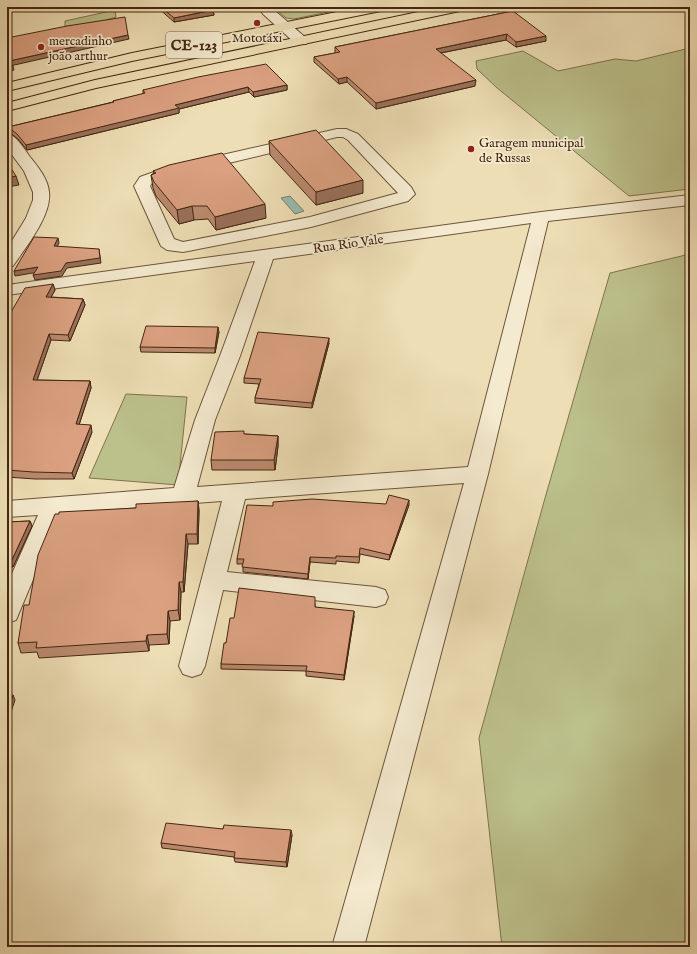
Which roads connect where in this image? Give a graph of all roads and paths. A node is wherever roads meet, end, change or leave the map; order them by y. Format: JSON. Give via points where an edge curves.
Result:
{"nodes":[{"id":1,"x":381,"y":7,"type":"edge"},
{"id":2,"x":460,"y":7,"type":"edge"},
{"id":3,"x":266,"y":8,"type":"edge"},
{"id":4,"x":286,"y":27,"type":"junction"},
{"id":5,"x":301,"y":40,"type":"junction"},
{"id":6,"x":7,"y":87,"type":"edge"},
{"id":7,"x":7,"y":107,"type":"edge"},
{"id":8,"x":7,"y":138,"type":"edge"},
{"id":9,"x":690,"y":200,"type":"edge"},
{"id":10,"x":540,"y":217,"type":"junction"},
{"id":11,"x":311,"y":222,"type":"junction"},
{"id":12,"x":324,"y":247,"type":"junction"},
{"id":13,"x":266,"y":254,"type":"junction"},
{"id":14,"x":7,"y":262,"type":"edge"},
{"id":15,"x":7,"y":290,"type":"edge"},
{"id":16,"x":477,"y":474,"type":"junction"},
{"id":17,"x":235,"y":493,"type":"junction"},
{"id":18,"x":183,"y":497,"type":"junction"},
{"id":19,"x":53,"y":506,"type":"junction"},
{"id":20,"x":7,"y":509,"type":"edge"},
{"id":21,"x":214,"y":580,"type":"junction"},
{"id":22,"x":376,"y":597,"type":"dead end"},
{"id":23,"x":7,"y":613,"type":"edge"},
{"id":24,"x":192,"y":666,"type":"dead end"},
{"id":25,"x":348,"y":947,"type":"edge"}],
"edges":[{"from":1,"to":4,"type":"main road","number":"CE-123"},
{"from":2,"to":5,"type":"main road","number":"CE-123"},
{"from":3,"to":4,"type":"street"},
{"from":4,"to":5,"type":"street"},
{"from":4,"to":6,"type":"main road","number":"CE-123","via":[[132,57]]},
{"from":5,"to":7,"type":"main road","number":"CE-123","via":[[80,88]]},
{"from":8,"to":14,"type":"street","via":[[34,175],[41,191],[41,203],[36,215]]},
{"from":9,"to":10,"type":"street","name":"Rua Rio Vale"},
{"from":10,"to":12,"type":"street","name":"Rua Rio Vale"},
{"from":10,"to":16,"type":"street"},
{"from":11,"to":11,"type":"street","via":[[183,247],[172,246],[167,242],[142,186],[146,180],[165,173],[337,133],[353,137],[407,194],[402,198]]},
{"from":11,"to":12,"type":"street"},
{"from":12,"to":13,"type":"street","name":"Rua Rio Vale"},
{"from":13,"to":15,"type":"street","name":"Rua Rio Vale"},
{"from":13,"to":18,"type":"street","via":[[205,420]]},
{"from":16,"to":17,"type":"street"},
{"from":16,"to":25,"type":"street"},
{"from":17,"to":18,"type":"street"},
{"from":17,"to":21,"type":"street"},
{"from":18,"to":19,"type":"street"},
{"from":19,"to":20,"type":"street"},
{"from":19,"to":23,"type":"street"},
{"from":21,"to":22,"type":"street"},
{"from":21,"to":24,"type":"street"}]}
